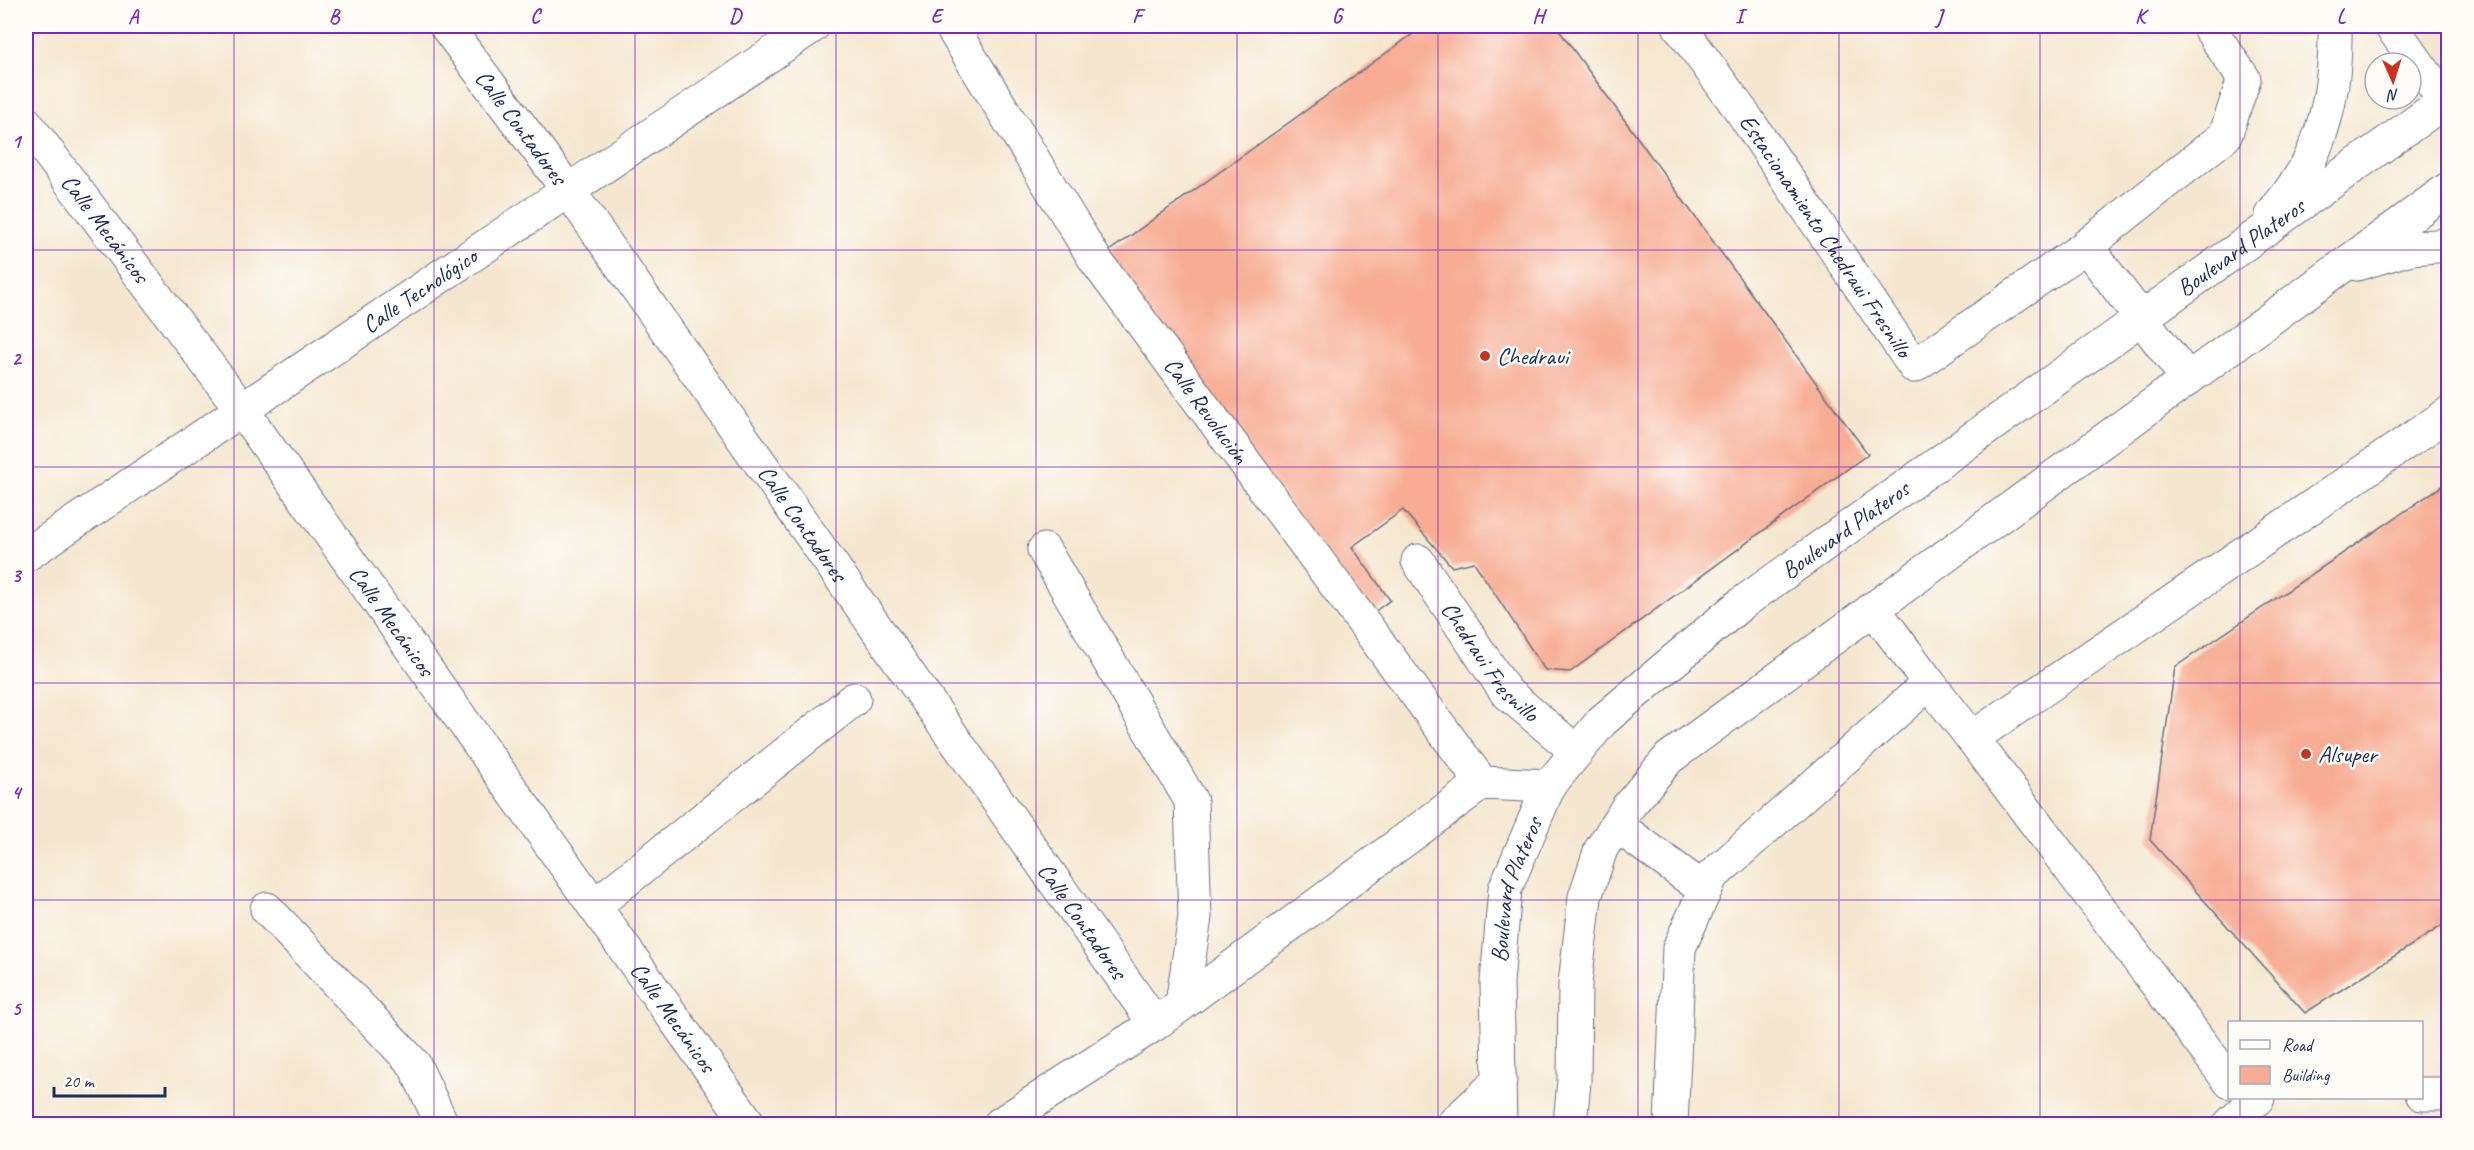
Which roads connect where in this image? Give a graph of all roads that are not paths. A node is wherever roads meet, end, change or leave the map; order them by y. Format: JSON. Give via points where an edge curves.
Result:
{"nodes":[{"id":1,"x":446,"y":26,"type":"edge"},
{"id":2,"x":813,"y":26,"type":"edge"},
{"id":3,"x":951,"y":26,"type":"edge"},
{"id":4,"x":1679,"y":26,"type":"edge"},
{"id":5,"x":2208,"y":26,"type":"edge"},
{"id":6,"x":2335,"y":26,"type":"edge"},
{"id":7,"x":2391,"y":26,"type":"edge"},
{"id":8,"x":2448,"y":102,"type":"edge"},
{"id":9,"x":26,"y":123,"type":"edge"},
{"id":10,"x":2448,"y":189,"type":"edge"},
{"id":11,"x":568,"y":190,"type":"junction"},
{"id":12,"x":2259,"y":234,"type":"junction"},
{"id":13,"x":2086,"y":246,"type":"junction"},
{"id":14,"x":2448,"y":246,"type":"edge"},
{"id":15,"x":2335,"y":270,"type":"junction"},
{"id":16,"x":2140,"y":319,"type":"junction"},
{"id":17,"x":2187,"y":378,"type":"junction"},
{"id":18,"x":243,"y":410,"type":"junction"},
{"id":19,"x":2448,"y":414,"type":"edge"},
{"id":20,"x":1044,"y":550,"type":"dead end"},
{"id":21,"x":26,"y":555,"type":"edge"},
{"id":22,"x":1418,"y":561,"type":"dead end"},
{"id":23,"x":1873,"y":608,"type":"junction"},
{"id":24,"x":1929,"y":683,"type":"junction"},
{"id":25,"x":854,"y":699,"type":"dead end"},
{"id":26,"x":1972,"y":738,"type":"junction"},
{"id":27,"x":1577,"y":752,"type":"junction"},
{"id":28,"x":1482,"y":783,"type":"junction"},
{"id":29,"x":1549,"y":786,"type":"junction"},
{"id":30,"x":1616,"y":825,"type":"junction"},
{"id":31,"x":1705,"y":890,"type":"junction"},
{"id":32,"x":594,"y":906,"type":"junction"},
{"id":33,"x":267,"y":909,"type":"dead end"},
{"id":34,"x":1182,"y":1004,"type":"junction"},
{"id":35,"x":1155,"y":1024,"type":"junction"},
{"id":36,"x":1500,"y":1080,"type":"junction"},
{"id":37,"x":2228,"y":1084,"type":"edge"},
{"id":38,"x":2423,"y":1094,"type":"edge"},
{"id":39,"x":2448,"y":1094,"type":"edge"},
{"id":40,"x":442,"y":1125,"type":"edge"},
{"id":41,"x":749,"y":1125,"type":"edge"},
{"id":42,"x":1000,"y":1125,"type":"edge"},
{"id":43,"x":1453,"y":1125,"type":"edge"},
{"id":44,"x":1500,"y":1125,"type":"edge"},
{"id":45,"x":1570,"y":1125,"type":"edge"},
{"id":46,"x":1671,"y":1125,"type":"edge"}],
"edges":[{"from":1,"to":11,"type":"street","name":"Calle Contadores"},
{"from":2,"to":11,"type":"street","name":"Calle Tecnológico"},
{"from":3,"to":28,"type":"street","name":"Calle Revolución","via":[[1096,261]]},
{"from":4,"to":13,"type":"street","name":"Estacionamiento Chedraui Fresnillo","via":[[1914,366]]},
{"from":5,"to":13,"type":"street","name":"Estacionamiento Chedraui Fresnillo","via":[[2244,79],[2225,136]]},
{"from":6,"to":12,"type":"street","via":[[2336,58],[2328,110],[2309,162]]},
{"from":7,"to":8,"type":"street"},
{"from":8,"to":12,"type":"street","name":"Boulevard Plateros"},
{"from":9,"to":18,"type":"street","name":"Calle Mecánicos"},
{"from":10,"to":15,"type":"street"},
{"from":11,"to":18,"type":"street","name":"Calle Tecnológico"},
{"from":11,"to":35,"type":"street","name":"Calle Contadores"},
{"from":12,"to":16,"type":"street","name":"Boulevard Plateros"},
{"from":13,"to":16,"type":"street"},
{"from":14,"to":15,"type":"street","via":[[2411,248]]},
{"from":15,"to":17,"type":"street"},
{"from":16,"to":17,"type":"street"},
{"from":16,"to":27,"type":"street","name":"Boulevard Plateros","via":[[1741,604],[1602,721]]},
{"from":17,"to":23,"type":"street"},
{"from":18,"to":21,"type":"street","name":"Calle Tecnológico"},
{"from":18,"to":32,"type":"street","name":"Calle Mecánicos"},
{"from":19,"to":26,"type":"street"},
{"from":20,"to":34,"type":"street","via":[[1191,801],[1195,917]]},
{"from":22,"to":27,"type":"street","name":"Chedraui Fresnillo","via":[[1506,692]]},
{"from":23,"to":24,"type":"street"},
{"from":23,"to":30,"type":"street","via":[[1669,758]]},
{"from":24,"to":26,"type":"street"},
{"from":24,"to":31,"type":"street","via":[[1710,877]]},
{"from":25,"to":32,"type":"street"},
{"from":26,"to":37,"type":"street"},
{"from":27,"to":29,"type":"street","name":"Boulevard Plateros"},
{"from":28,"to":29,"type":"street"},
{"from":28,"to":34,"type":"street"},
{"from":29,"to":36,"type":"street","name":"Boulevard Plateros","via":[[1505,889],[1497,982]]},
{"from":30,"to":31,"type":"street"},
{"from":30,"to":45,"type":"street","via":[[1601,849],[1586,897],[1575,984]]},
{"from":31,"to":46,"type":"street","via":[[1679,948]]},
{"from":32,"to":41,"type":"street","name":"Calle Mecánicos"},
{"from":33,"to":40,"type":"street","via":[[414,1064]]},
{"from":34,"to":35,"type":"street"},
{"from":35,"to":42,"type":"street"},
{"from":36,"to":43,"type":"street"},
{"from":36,"to":44,"type":"street","name":"Boulevard Plateros"},
{"from":38,"to":39,"type":"street"}]}
